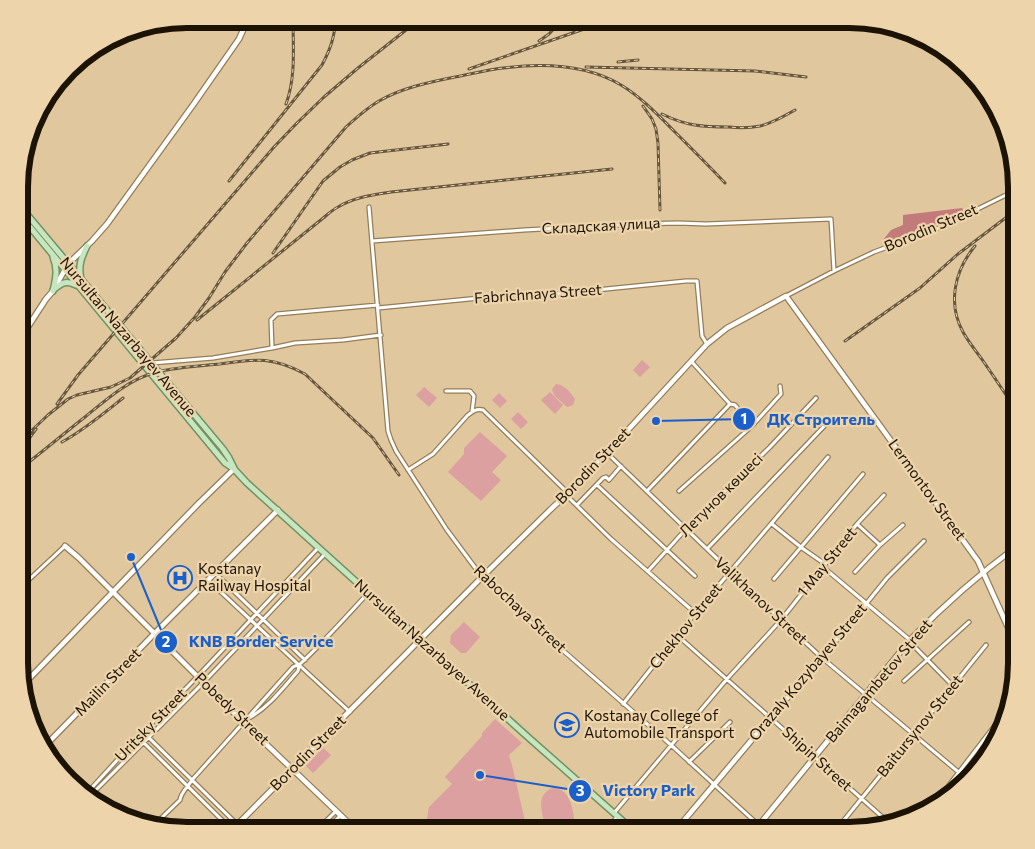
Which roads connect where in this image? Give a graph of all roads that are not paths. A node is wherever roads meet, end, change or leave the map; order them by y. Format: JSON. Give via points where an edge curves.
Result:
{"nodes":[{"id":1,"x":244,"y":28,"type":"edge"},
{"id":2,"x":1007,"y":195,"type":"edge"},
{"id":3,"x":370,"y":207,"type":"dead end"},
{"id":4,"x":28,"y":217,"type":"edge"},
{"id":5,"x":28,"y":225,"type":"edge"},
{"id":6,"x":372,"y":241,"type":"junction"},
{"id":7,"x":87,"y":246,"type":"junction"},
{"id":8,"x":51,"y":252,"type":"junction"},
{"id":9,"x":67,"y":269,"type":"junction"},
{"id":10,"x":834,"y":271,"type":"junction"},
{"id":11,"x":81,"y":279,"type":"junction"},
{"id":12,"x":78,"y":286,"type":"junction"},
{"id":13,"x":53,"y":291,"type":"junction"},
{"id":14,"x":786,"y":296,"type":"junction"},
{"id":15,"x":378,"y":306,"type":"junction"},
{"id":16,"x":28,"y":326,"type":"edge"},
{"id":17,"x":380,"y":335,"type":"junction"},
{"id":18,"x":707,"y":344,"type":"junction"},
{"id":19,"x":272,"y":348,"type":"junction"},
{"id":20,"x":691,"y":361,"type":"junction"},
{"id":21,"x":167,"y":362,"type":"junction"},
{"id":22,"x":151,"y":363,"type":"junction"},
{"id":23,"x":158,"y":371,"type":"junction"},
{"id":24,"x":780,"y":386,"type":"dead end"},
{"id":25,"x":446,"y":391,"type":"dead end"},
{"id":26,"x":474,"y":396,"type":"junction"},
{"id":27,"x":816,"y":398,"type":"dead end"},
{"id":28,"x":730,"y":404,"type":"junction"},
{"id":29,"x":479,"y":409,"type":"junction"},
{"id":30,"x":472,"y":412,"type":"junction"},
{"id":31,"x":830,"y":420,"type":"dead end"},
{"id":32,"x":752,"y":426,"type":"junction"},
{"id":33,"x":607,"y":453,"type":"junction"},
{"id":34,"x":828,"y":457,"type":"dead end"},
{"id":35,"x":621,"y":466,"type":"junction"},
{"id":36,"x":234,"y":468,"type":"junction"},
{"id":37,"x":408,"y":470,"type":"junction"},
{"id":38,"x":863,"y":474,"type":"dead end"},
{"id":39,"x":597,"y":485,"type":"junction"},
{"id":40,"x":647,"y":491,"type":"junction"},
{"id":41,"x":679,"y":491,"type":"dead end"},
{"id":42,"x":567,"y":494,"type":"junction"},
{"id":43,"x":884,"y":494,"type":"dead end"},
{"id":44,"x":577,"y":505,"type":"junction"},
{"id":45,"x":278,"y":510,"type":"junction"},
{"id":46,"x":772,"y":524,"type":"junction"},
{"id":47,"x":857,"y":524,"type":"junction"},
{"id":48,"x":903,"y":525,"type":"dead end"},
{"id":49,"x":686,"y":529,"type":"junction"},
{"id":50,"x":924,"y":540,"type":"dead end"},
{"id":51,"x":65,"y":546,"type":"joint"},
{"id":52,"x":880,"y":546,"type":"junction"},
{"id":53,"x":319,"y":548,"type":"junction"},
{"id":54,"x":802,"y":548,"type":"junction"},
{"id":55,"x":707,"y":549,"type":"junction"},
{"id":56,"x":667,"y":550,"type":"junction"},
{"id":57,"x":1008,"y":553,"type":"edge"},
{"id":58,"x":326,"y":554,"type":"junction"},
{"id":59,"x":824,"y":566,"type":"junction"},
{"id":60,"x":648,"y":571,"type":"junction"},
{"id":61,"x":984,"y":571,"type":"junction"},
{"id":62,"x":731,"y":572,"type":"junction"},
{"id":63,"x":855,"y":572,"type":"dead end"},
{"id":64,"x":215,"y":573,"type":"junction"},
{"id":65,"x":695,"y":576,"type":"dead end"},
{"id":66,"x":482,"y":577,"type":"junction"},
{"id":67,"x":774,"y":579,"type":"dead end"},
{"id":68,"x":208,"y":580,"type":"junction"},
{"id":69,"x":28,"y":581,"type":"edge"},
{"id":70,"x":112,"y":592,"type":"junction"},
{"id":71,"x":368,"y":592,"type":"junction"},
{"id":72,"x":866,"y":604,"type":"junction"},
{"id":73,"x":695,"y":613,"type":"junction"},
{"id":74,"x":256,"y":614,"type":"junction"},
{"id":75,"x":250,"y":620,"type":"junction"},
{"id":76,"x":263,"y":620,"type":"junction"},
{"id":77,"x":780,"y":620,"type":"junction"},
{"id":78,"x":969,"y":622,"type":"dead end"},
{"id":79,"x":257,"y":626,"type":"junction"},
{"id":80,"x":1008,"y":627,"type":"edge"},
{"id":81,"x":154,"y":634,"type":"junction"},
{"id":82,"x":678,"y":636,"type":"junction"},
{"id":83,"x":421,"y":640,"type":"junction"},
{"id":84,"x":909,"y":641,"type":"junction"},
{"id":85,"x":986,"y":646,"type":"dead end"},
{"id":86,"x":821,"y":657,"type":"junction"},
{"id":87,"x":927,"y":659,"type":"junction"},
{"id":88,"x":305,"y":660,"type":"junction"},
{"id":89,"x":299,"y":665,"type":"junction"},
{"id":90,"x":198,"y":676,"type":"junction"},
{"id":91,"x":29,"y":679,"type":"edge"},
{"id":92,"x":727,"y":679,"type":"junction"},
{"id":93,"x":904,"y":680,"type":"dead end"},
{"id":94,"x":204,"y":682,"type":"junction"},
{"id":95,"x":953,"y":686,"type":"junction"},
{"id":96,"x":866,"y":694,"type":"junction"},
{"id":97,"x":623,"y":704,"type":"junction"},
{"id":98,"x":350,"y":712,"type":"junction"},
{"id":99,"x":771,"y":717,"type":"junction"},
{"id":100,"x":248,"y":718,"type":"junction"},
{"id":101,"x":730,"y":722,"type":"dead end"},
{"id":102,"x":244,"y":723,"type":"junction"},
{"id":103,"x":992,"y":730,"type":"edge"},
{"id":104,"x":143,"y":732,"type":"junction"},
{"id":105,"x":914,"y":735,"type":"junction"},
{"id":106,"x":138,"y":737,"type":"junction"},
{"id":107,"x":149,"y":737,"type":"junction"},
{"id":108,"x":49,"y":742,"type":"edge"},
{"id":109,"x":144,"y":742,"type":"junction"},
{"id":110,"x":671,"y":745,"type":"junction"},
{"id":111,"x":815,"y":757,"type":"junction"},
{"id":112,"x":689,"y":762,"type":"junction"},
{"id":113,"x":292,"y":769,"type":"junction"},
{"id":114,"x":959,"y":773,"type":"junction"},
{"id":115,"x":192,"y":780,"type":"junction"},
{"id":116,"x":714,"y":784,"type":"junction"},
{"id":117,"x":949,"y":785,"type":"edge"},
{"id":118,"x":189,"y":786,"type":"junction"},
{"id":119,"x":93,"y":791,"type":"edge"},
{"id":120,"x":93,"y":792,"type":"edge"},
{"id":121,"x":862,"y":799,"type":"junction"},
{"id":122,"x":336,"y":810,"type":"junction"},
{"id":123,"x":341,"y":815,"type":"junction"},
{"id":124,"x":615,"y":815,"type":"junction"},
{"id":125,"x":883,"y":817,"type":"edge"},
{"id":126,"x":160,"y":819,"type":"edge"},
{"id":127,"x":611,"y":821,"type":"edge"},
{"id":128,"x":623,"y":821,"type":"edge"},
{"id":129,"x":683,"y":821,"type":"edge"},
{"id":130,"x":754,"y":821,"type":"edge"},
{"id":131,"x":763,"y":821,"type":"edge"},
{"id":132,"x":844,"y":821,"type":"edge"},
{"id":133,"x":224,"y":822,"type":"edge"},
{"id":134,"x":234,"y":822,"type":"edge"},
{"id":135,"x":240,"y":822,"type":"edge"},
{"id":136,"x":325,"y":822,"type":"edge"},
{"id":137,"x":334,"y":822,"type":"edge"},
{"id":138,"x":348,"y":822,"type":"edge"}],
"edges":[{"from":1,"to":7,"type":"street","via":[[193,105]]},
{"from":2,"to":10,"type":"street","name":"Borodin Street","via":[[939,228]]},
{"from":3,"to":6,"type":"street","name":"Rabochaya Street"},
{"from":4,"to":9,"type":"main road","name":"Nursultan Nazarbayev Avenue"},
{"from":5,"to":8,"type":"main road","name":"Nursultan Nazarbayev Avenue"},
{"from":6,"to":10,"type":"street","name":"Складская улица","via":[[636,224],[831,219]]},
{"from":6,"to":15,"type":"street","name":"Rabochaya Street"},
{"from":7,"to":9,"type":"street"},
{"from":7,"to":11,"type":"main road","via":[[80,264]]},
{"from":8,"to":9,"type":"main road","name":"Nursultan Nazarbayev Avenue"},
{"from":8,"to":13,"type":"main road","via":[[57,269]]},
{"from":9,"to":11,"type":"main road","name":"Nursultan Nazarbayev Avenue"},
{"from":9,"to":12,"type":"main road","name":"Nursultan Nazarbayev Avenue"},
{"from":9,"to":13,"type":"street"},
{"from":10,"to":14,"type":"street","name":"Borodin Street"},
{"from":11,"to":22,"type":"main road","name":"Nursultan Nazarbayev Avenue"},
{"from":12,"to":13,"type":"main road","via":[[67,282]]},
{"from":12,"to":36,"type":"main road","name":"Nursultan Nazarbayev Avenue","via":[[225,463]]},
{"from":13,"to":16,"type":"street"},
{"from":14,"to":18,"type":"street","name":"Borodin Street","via":[[727,328]]},
{"from":14,"to":61,"type":"street","name":"Lermontov Street"},
{"from":15,"to":17,"type":"street","name":"Rabochaya Street"},
{"from":15,"to":18,"type":"street","name":"Fabrichnaya Street","via":[[697,281],[702,336]]},
{"from":15,"to":19,"type":"street","name":"Fabrichnaya Street","via":[[277,314],[271,320]]},
{"from":17,"to":19,"type":"street"},
{"from":17,"to":37,"type":"street","name":"Rabochaya Street","via":[[388,430]]},
{"from":18,"to":20,"type":"street","name":"Borodin Street"},
{"from":19,"to":21,"type":"street"},
{"from":20,"to":28,"type":"street"},
{"from":20,"to":33,"type":"street","name":"Borodin Street"},
{"from":21,"to":22,"type":"street"},
{"from":21,"to":23,"type":"street"},
{"from":22,"to":23,"type":"main road","name":"Nursultan Nazarbayev Avenue"},
{"from":23,"to":36,"type":"main road","name":"Nursultan Nazarbayev Avenue","via":[[223,449]]},
{"from":24,"to":32,"type":"street","via":[[781,394]]},
{"from":25,"to":26,"type":"street","via":[[470,391]]},
{"from":26,"to":29,"type":"street"},
{"from":26,"to":30,"type":"street"},
{"from":27,"to":49,"type":"street","name":"Летунов көшесі"},
{"from":28,"to":32,"type":"street"},
{"from":28,"to":40,"type":"street"},
{"from":29,"to":30,"type":"street"},
{"from":29,"to":42,"type":"street"},
{"from":30,"to":37,"type":"street","via":[[433,454]]},
{"from":31,"to":55,"type":"street"},
{"from":32,"to":41,"type":"street"},
{"from":33,"to":35,"type":"street","name":"Valikhanov Street"},
{"from":33,"to":42,"type":"street","name":"Borodin Street"},
{"from":34,"to":46,"type":"street","name":"Chekhov Street"},
{"from":35,"to":39,"type":"street","via":[[609,480],[604,477]]},
{"from":35,"to":40,"type":"street","name":"Valikhanov Street"},
{"from":36,"to":45,"type":"main road","name":"Nursultan Nazarbayev Avenue"},
{"from":36,"to":70,"type":"street"},
{"from":37,"to":66,"type":"street","name":"Rabochaya Street"},
{"from":38,"to":54,"type":"street"},
{"from":39,"to":44,"type":"street"},
{"from":39,"to":56,"type":"street"},
{"from":40,"to":49,"type":"street","name":"Valikhanov Street"},
{"from":42,"to":44,"type":"street"},
{"from":42,"to":66,"type":"street","name":"Borodin Street"},
{"from":43,"to":47,"type":"street","name":"1 May Street"},
{"from":44,"to":60,"type":"street"},
{"from":45,"to":53,"type":"main road","name":"Nursultan Nazarbayev Avenue"},
{"from":45,"to":64,"type":"street","name":"Mailin Street"},
{"from":46,"to":54,"type":"street"},
{"from":46,"to":62,"type":"street","name":"Chekhov Street"},
{"from":47,"to":52,"type":"street"},
{"from":47,"to":59,"type":"street","name":"1 May Street"},
{"from":48,"to":52,"type":"street"},
{"from":49,"to":55,"type":"street","name":"Valikhanov Street"},
{"from":49,"to":56,"type":"street","name":"Летунов көшесі"},
{"from":50,"to":72,"type":"street","name":"Orazaly Kozybayev Street"},
{"from":51,"to":69,"type":"street"},
{"from":51,"to":70,"type":"street","name":"Pobedy Street"},
{"from":52,"to":63,"type":"street"},
{"from":53,"to":58,"type":"main road","name":"Nursultan Nazarbayev Avenue"},
{"from":53,"to":74,"type":"street","name":"Uritsky Street"},
{"from":54,"to":59,"type":"street"},
{"from":54,"to":67,"type":"street"},
{"from":55,"to":62,"type":"street","name":"Valikhanov Street"},
{"from":56,"to":60,"type":"street","name":"Летунов көшесі"},
{"from":56,"to":65,"type":"street"},
{"from":57,"to":61,"type":"street","name":"Baimagambetov Street"},
{"from":58,"to":71,"type":"main road","name":"Nursultan Nazarbayev Avenue"},
{"from":58,"to":76,"type":"street","name":"Uritsky Street"},
{"from":59,"to":72,"type":"street"},
{"from":59,"to":77,"type":"street","name":"1 May Street"},
{"from":60,"to":73,"type":"street"},
{"from":61,"to":80,"type":"street","name":"Lermontov Street"},
{"from":61,"to":84,"type":"street","name":"Baimagambetov Street"},
{"from":62,"to":73,"type":"street","name":"Chekhov Street"},
{"from":62,"to":77,"type":"street","name":"Valikhanov Street"},
{"from":64,"to":68,"type":"street","name":"Mailin Street"},
{"from":64,"to":74,"type":"street"},
{"from":66,"to":83,"type":"street","name":"Borodin Street"},
{"from":66,"to":97,"type":"street","name":"Rabochaya Street"},
{"from":68,"to":75,"type":"street"},
{"from":68,"to":81,"type":"street","name":"Mailin Street"},
{"from":70,"to":81,"type":"street","name":"Pobedy Street"},
{"from":70,"to":91,"type":"street"},
{"from":71,"to":83,"type":"main road","name":"Nursultan Nazarbayev Avenue"},
{"from":71,"to":88,"type":"street"},
{"from":72,"to":84,"type":"street"},
{"from":72,"to":86,"type":"street","name":"Orazaly Kozybayev Street"},
{"from":73,"to":82,"type":"street","name":"Chekhov Street"},
{"from":74,"to":75,"type":"street","name":"Uritsky Street"},
{"from":74,"to":76,"type":"street"},
{"from":75,"to":79,"type":"street"},
{"from":75,"to":90,"type":"street","name":"Uritsky Street"},
{"from":76,"to":79,"type":"street","name":"Uritsky Street"},
{"from":76,"to":88,"type":"street"},
{"from":77,"to":86,"type":"street","name":"Valikhanov Street"},
{"from":77,"to":92,"type":"street","name":"1 May Street"},
{"from":78,"to":87,"type":"street"},
{"from":79,"to":89,"type":"street"},
{"from":79,"to":94,"type":"street","name":"Uritsky Street"},
{"from":81,"to":90,"type":"street","name":"Pobedy Street"},
{"from":81,"to":108,"type":"street","name":"Mailin Street"},
{"from":82,"to":92,"type":"street","name":"Shipin Street"},
{"from":82,"to":97,"type":"street","name":"Chekhov Street"},
{"from":83,"to":98,"type":"street","name":"Borodin Street"},
{"from":83,"to":124,"type":"main road","name":"Nursultan Nazarbayev Avenue"},
{"from":84,"to":87,"type":"street"},
{"from":84,"to":96,"type":"street","name":"Baimagambetov Street"},
{"from":85,"to":95,"type":"street","name":"Baitursynov Street"},
{"from":86,"to":96,"type":"street","name":"Valikhanov Street"},
{"from":86,"to":99,"type":"street","name":"Orazaly Kozybayev Street"},
{"from":87,"to":93,"type":"street"},
{"from":87,"to":95,"type":"street"},
{"from":88,"to":89,"type":"street"},
{"from":89,"to":98,"type":"street"},
{"from":89,"to":100,"type":"street","via":[[293,667]]},
{"from":89,"to":100,"type":"street","via":[[298,671],[269,703]]},
{"from":90,"to":94,"type":"street","name":"Pobedy Street"},
{"from":90,"to":104,"type":"street","name":"Uritsky Street"},
{"from":92,"to":99,"type":"street","name":"Shipin Street"},
{"from":92,"to":110,"type":"street","name":"1 May Street"},
{"from":94,"to":102,"type":"street","name":"Pobedy Street"},
{"from":94,"to":107,"type":"street","name":"Uritsky Street"},
{"from":95,"to":105,"type":"street","name":"Baitursynov Street"},
{"from":96,"to":105,"type":"street","name":"Valikhanov Street"},
{"from":96,"to":111,"type":"street","name":"Baimagambetov Street"},
{"from":97,"to":110,"type":"street","name":"Rabochaya Street"},
{"from":98,"to":113,"type":"street","name":"Borodin Street"},
{"from":99,"to":111,"type":"street","name":"Shipin Street"},
{"from":99,"to":116,"type":"street","name":"Orazaly Kozybayev Street"},
{"from":100,"to":102,"type":"street"},
{"from":101,"to":112,"type":"street"},
{"from":102,"to":113,"type":"street","name":"Pobedy Street"},
{"from":102,"to":115,"type":"street"},
{"from":103,"to":114,"type":"street"},
{"from":104,"to":106,"type":"street","name":"Uritsky Street"},
{"from":104,"to":107,"type":"street"},
{"from":105,"to":114,"type":"street","name":"Valikhanov Street"},
{"from":105,"to":121,"type":"street","name":"Baitursynov Street"},
{"from":106,"to":109,"type":"street"},
{"from":106,"to":119,"type":"street","name":"Uritsky Street"},
{"from":107,"to":109,"type":"street","name":"Uritsky Street"},
{"from":107,"to":115,"type":"street"},
{"from":109,"to":118,"type":"street"},
{"from":109,"to":120,"type":"street","name":"Uritsky Street"},
{"from":110,"to":112,"type":"street","name":"Rabochaya Street"},
{"from":110,"to":124,"type":"street","name":"1 May Street"},
{"from":111,"to":121,"type":"street","name":"Shipin Street"},
{"from":111,"to":131,"type":"street","name":"Baimagambetov Street"},
{"from":112,"to":116,"type":"street","name":"Rabochaya Street"},
{"from":113,"to":122,"type":"street","name":"Pobedy Street"},
{"from":113,"to":135,"type":"street","name":"Borodin Street"},
{"from":114,"to":117,"type":"street"},
{"from":115,"to":118,"type":"street"},
{"from":115,"to":134,"type":"street"},
{"from":116,"to":129,"type":"street","name":"Orazaly Kozybayev Street"},
{"from":116,"to":130,"type":"street","name":"Rabochaya Street"},
{"from":118,"to":126,"type":"street"},
{"from":118,"to":133,"type":"street"},
{"from":121,"to":125,"type":"street","name":"Shipin Street"},
{"from":121,"to":132,"type":"street","name":"Baitursynov Street"},
{"from":122,"to":123,"type":"street","name":"Pobedy Street"},
{"from":122,"to":136,"type":"street"},
{"from":123,"to":137,"type":"street"},
{"from":123,"to":138,"type":"street","name":"Pobedy Street"},
{"from":124,"to":127,"type":"street","name":"1 May Street"},
{"from":124,"to":128,"type":"main road","name":"Nursultan Nazarbayev Avenue"}]}
